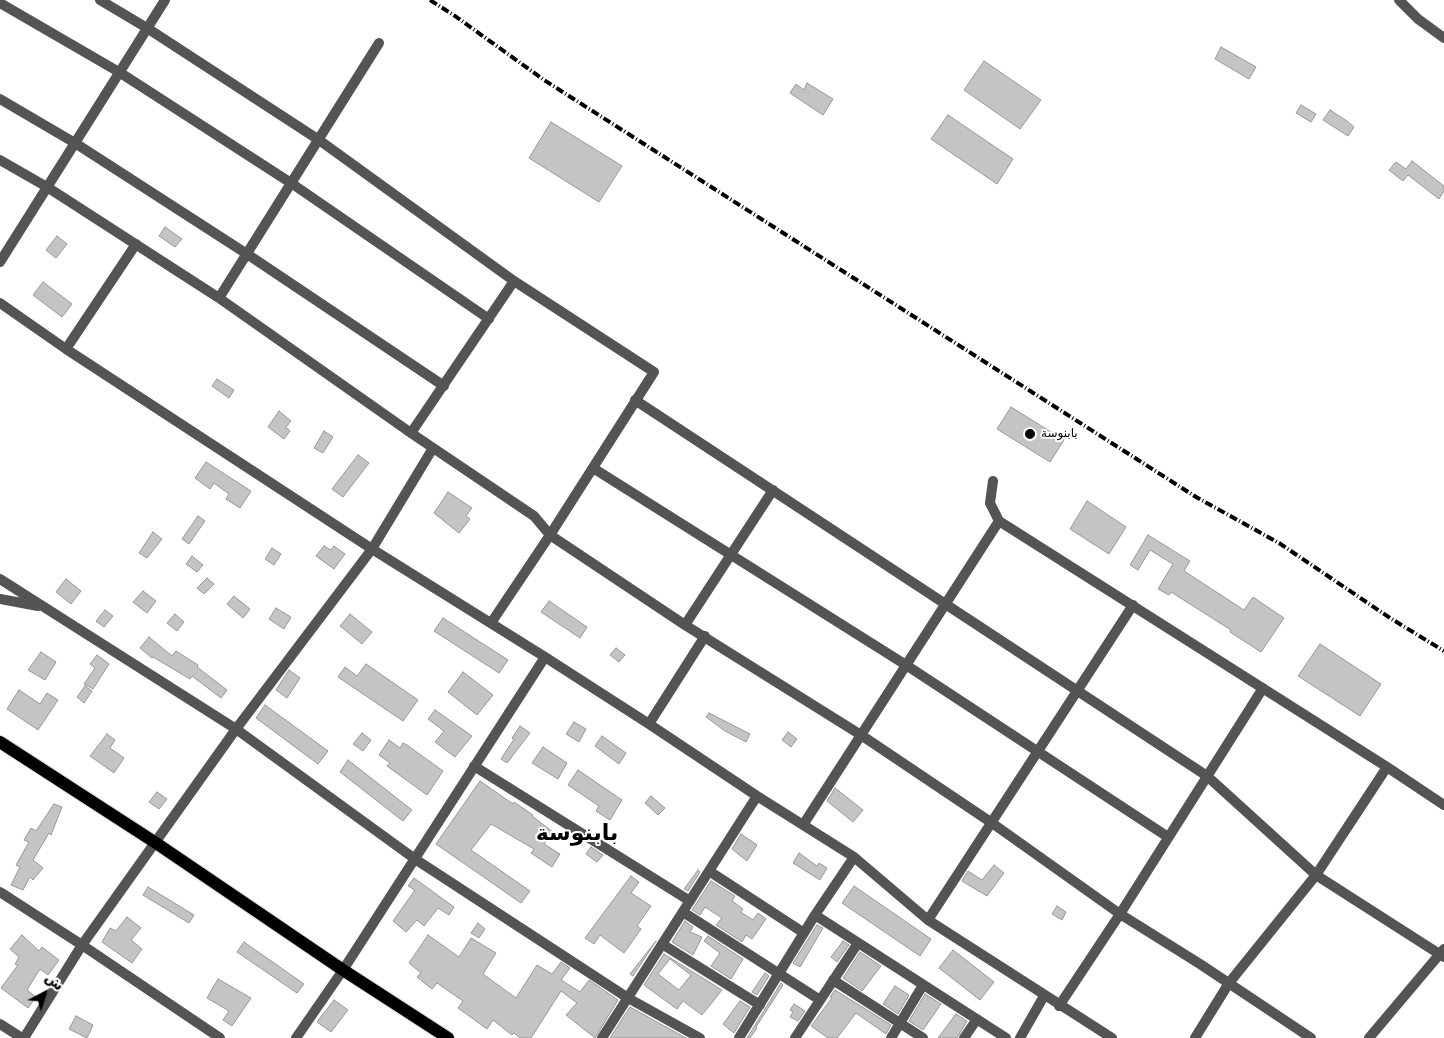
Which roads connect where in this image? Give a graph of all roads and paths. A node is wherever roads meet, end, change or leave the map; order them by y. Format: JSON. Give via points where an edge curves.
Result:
{"nodes":[{"id":1,"x":100,"y":0,"type":"edge"},
{"id":2,"x":165,"y":0,"type":"edge"},
{"id":3,"x":1399,"y":0,"type":"edge"},
{"id":4,"x":0,"y":3,"type":"edge"},
{"id":5,"x":148,"y":28,"type":"junction"},
{"id":6,"x":1444,"y":38,"type":"edge"},
{"id":7,"x":379,"y":43,"type":"dead end"},
{"id":8,"x":119,"y":72,"type":"junction"},
{"id":9,"x":0,"y":99,"type":"edge"},
{"id":10,"x":319,"y":140,"type":"junction"},
{"id":11,"x":75,"y":143,"type":"junction"},
{"id":12,"x":0,"y":160,"type":"edge"},
{"id":13,"x":291,"y":183,"type":"junction"},
{"id":14,"x":47,"y":187,"type":"junction"},
{"id":15,"x":136,"y":244,"type":"junction"},
{"id":16,"x":247,"y":254,"type":"junction"},
{"id":17,"x":0,"y":262,"type":"edge"},
{"id":18,"x":514,"y":281,"type":"junction"},
{"id":19,"x":219,"y":298,"type":"junction"},
{"id":20,"x":0,"y":304,"type":"edge"},
{"id":21,"x":489,"y":319,"type":"junction"},
{"id":22,"x":66,"y":349,"type":"junction"},
{"id":23,"x":444,"y":386,"type":"junction"},
{"id":24,"x":636,"y":400,"type":"junction"},
{"id":25,"x":411,"y":433,"type":"junction"},
{"id":26,"x":433,"y":448,"type":"junction"},
{"id":27,"x":593,"y":468,"type":"junction"},
{"id":28,"x":993,"y":481,"type":"dead end"},
{"id":29,"x":773,"y":490,"type":"junction"},
{"id":30,"x":999,"y":521,"type":"junction"},
{"id":31,"x":550,"y":536,"type":"junction"},
{"id":32,"x":372,"y":549,"type":"junction"},
{"id":33,"x":731,"y":554,"type":"junction"},
{"id":34,"x":0,"y":579,"type":"edge"},
{"id":35,"x":0,"y":599,"type":"edge"},
{"id":36,"x":946,"y":604,"type":"junction"},
{"id":37,"x":1133,"y":605,"type":"junction"},
{"id":38,"x":44,"y":607,"type":"junction"},
{"id":39,"x":491,"y":623,"type":"junction"},
{"id":40,"x":686,"y":625,"type":"junction"},
{"id":41,"x":705,"y":636,"type":"junction"},
{"id":42,"x":545,"y":657,"type":"junction"},
{"id":43,"x":906,"y":665,"type":"junction"},
{"id":44,"x":1263,"y":688,"type":"junction"},
{"id":45,"x":1076,"y":691,"type":"junction"},
{"id":46,"x":649,"y":724,"type":"junction"},
{"id":47,"x":236,"y":729,"type":"junction"},
{"id":48,"x":861,"y":735,"type":"junction"},
{"id":49,"x":0,"y":742,"type":"edge"},
{"id":50,"x":1038,"y":750,"type":"junction"},
{"id":51,"x":474,"y":766,"type":"junction"},
{"id":52,"x":1387,"y":767,"type":"junction"},
{"id":53,"x":1207,"y":776,"type":"junction"},
{"id":54,"x":757,"y":796,"type":"junction"},
{"id":55,"x":1444,"y":805,"type":"edge"},
{"id":56,"x":992,"y":822,"type":"junction"},
{"id":57,"x":802,"y":825,"type":"junction"},
{"id":58,"x":1168,"y":837,"type":"junction"},
{"id":59,"x":156,"y":843,"type":"junction"},
{"id":60,"x":854,"y":857,"type":"junction"},
{"id":61,"x":415,"y":859,"type":"junction"},
{"id":62,"x":709,"y":871,"type":"junction"},
{"id":63,"x":1316,"y":876,"type":"junction"},
{"id":64,"x":0,"y":892,"type":"edge"},
{"id":65,"x":690,"y":901,"type":"junction"},
{"id":66,"x":683,"y":912,"type":"junction"},
{"id":67,"x":1120,"y":914,"type":"junction"},
{"id":68,"x":815,"y":915,"type":"junction"},
{"id":69,"x":928,"y":920,"type":"junction"},
{"id":70,"x":804,"y":933,"type":"junction"},
{"id":71,"x":858,"y":943,"type":"junction"},
{"id":72,"x":662,"y":944,"type":"junction"},
{"id":73,"x":82,"y":945,"type":"junction"},
{"id":74,"x":1443,"y":954,"type":"edge"},
{"id":75,"x":343,"y":970,"type":"junction"},
{"id":76,"x":780,"y":973,"type":"junction"},
{"id":77,"x":833,"y":980,"type":"junction"},
{"id":78,"x":1229,"y":983,"type":"junction"},
{"id":79,"x":923,"y":985,"type":"junction"},
{"id":80,"x":1044,"y":996,"type":"junction"},
{"id":81,"x":628,"y":998,"type":"junction"},
{"id":82,"x":820,"y":1000,"type":"junction"},
{"id":83,"x":760,"y":1005,"type":"junction"},
{"id":84,"x":1060,"y":1006,"type":"junction"},
{"id":85,"x":977,"y":1019,"type":"junction"},
{"id":86,"x":900,"y":1023,"type":"junction"},
{"id":87,"x":0,"y":1024,"type":"edge"},
{"id":88,"x":23,"y":1038,"type":"edge"},
{"id":89,"x":220,"y":1038,"type":"edge"},
{"id":90,"x":296,"y":1038,"type":"edge"},
{"id":91,"x":448,"y":1038,"type":"edge"},
{"id":92,"x":602,"y":1038,"type":"edge"},
{"id":93,"x":700,"y":1038,"type":"edge"},
{"id":94,"x":739,"y":1038,"type":"edge"},
{"id":95,"x":796,"y":1038,"type":"edge"},
{"id":96,"x":891,"y":1038,"type":"edge"},
{"id":97,"x":923,"y":1038,"type":"edge"},
{"id":98,"x":964,"y":1038,"type":"edge"},
{"id":99,"x":1006,"y":1038,"type":"edge"},
{"id":100,"x":1020,"y":1038,"type":"edge"},
{"id":101,"x":1112,"y":1038,"type":"edge"},
{"id":102,"x":1195,"y":1038,"type":"edge"},
{"id":103,"x":1311,"y":1038,"type":"edge"},
{"id":104,"x":1369,"y":1038,"type":"edge"}],
"edges":[{"from":1,"to":5,"type":"street"},
{"from":2,"to":5,"type":"street"},
{"from":3,"to":6,"type":"street"},
{"from":4,"to":8,"type":"street"},
{"from":5,"to":8,"type":"street"},
{"from":5,"to":10,"type":"street"},
{"from":7,"to":10,"type":"street"},
{"from":8,"to":11,"type":"street"},
{"from":8,"to":13,"type":"street"},
{"from":9,"to":11,"type":"street"},
{"from":10,"to":13,"type":"street"},
{"from":10,"to":18,"type":"street"},
{"from":11,"to":14,"type":"street"},
{"from":11,"to":16,"type":"street"},
{"from":12,"to":14,"type":"street"},
{"from":13,"to":16,"type":"street"},
{"from":13,"to":21,"type":"street"},
{"from":14,"to":15,"type":"street"},
{"from":14,"to":17,"type":"street"},
{"from":15,"to":19,"type":"street"},
{"from":15,"to":22,"type":"street"},
{"from":16,"to":19,"type":"street"},
{"from":16,"to":23,"type":"street"},
{"from":18,"to":21,"type":"street"},
{"from":18,"to":24,"type":"street","via":[[654,372]]},
{"from":19,"to":25,"type":"street"},
{"from":20,"to":22,"type":"street"},
{"from":21,"to":23,"type":"street"},
{"from":22,"to":32,"type":"street"},
{"from":23,"to":25,"type":"street"},
{"from":24,"to":27,"type":"street"},
{"from":24,"to":29,"type":"street"},
{"from":25,"to":26,"type":"street"},
{"from":26,"to":31,"type":"street","via":[[534,516]]},
{"from":26,"to":32,"type":"street"},
{"from":27,"to":31,"type":"street"},
{"from":27,"to":33,"type":"street"},
{"from":28,"to":30,"type":"street","via":[[990,503]]},
{"from":29,"to":33,"type":"street"},
{"from":29,"to":36,"type":"street"},
{"from":30,"to":36,"type":"street"},
{"from":30,"to":37,"type":"street"},
{"from":31,"to":39,"type":"street"},
{"from":31,"to":40,"type":"street"},
{"from":32,"to":39,"type":"street"},
{"from":32,"to":47,"type":"street"},
{"from":33,"to":40,"type":"street"},
{"from":33,"to":43,"type":"street"},
{"from":34,"to":38,"type":"street"},
{"from":35,"to":38,"type":"street"},
{"from":36,"to":43,"type":"street"},
{"from":36,"to":45,"type":"street"},
{"from":37,"to":44,"type":"street"},
{"from":37,"to":45,"type":"street"},
{"from":38,"to":47,"type":"street"},
{"from":39,"to":42,"type":"street"},
{"from":40,"to":41,"type":"street"},
{"from":41,"to":46,"type":"street"},
{"from":41,"to":48,"type":"street"},
{"from":42,"to":46,"type":"street"},
{"from":42,"to":51,"type":"street"},
{"from":43,"to":48,"type":"street"},
{"from":43,"to":50,"type":"street"},
{"from":44,"to":52,"type":"street"},
{"from":44,"to":53,"type":"street"},
{"from":45,"to":50,"type":"street"},
{"from":45,"to":53,"type":"street"},
{"from":46,"to":54,"type":"street"},
{"from":47,"to":59,"type":"street"},
{"from":47,"to":61,"type":"street"},
{"from":48,"to":56,"type":"street"},
{"from":48,"to":57,"type":"street"},
{"from":49,"to":59,"type":"main road"},
{"from":50,"to":56,"type":"street"},
{"from":50,"to":58,"type":"street"},
{"from":51,"to":61,"type":"street"},
{"from":51,"to":65,"type":"street"},
{"from":52,"to":55,"type":"street"},
{"from":52,"to":63,"type":"street"},
{"from":53,"to":58,"type":"street"},
{"from":53,"to":63,"type":"street"},
{"from":54,"to":57,"type":"street"},
{"from":54,"to":62,"type":"street"},
{"from":56,"to":67,"type":"street"},
{"from":56,"to":69,"type":"street"},
{"from":57,"to":60,"type":"street"},
{"from":58,"to":67,"type":"street"},
{"from":59,"to":73,"type":"street"},
{"from":59,"to":75,"type":"main road"},
{"from":60,"to":68,"type":"street"},
{"from":60,"to":69,"type":"street"},
{"from":61,"to":75,"type":"street"},
{"from":61,"to":81,"type":"street"},
{"from":62,"to":65,"type":"street"},
{"from":62,"to":70,"type":"street"},
{"from":63,"to":74,"type":"street"},
{"from":63,"to":78,"type":"street"},
{"from":64,"to":73,"type":"street"},
{"from":65,"to":66,"type":"street"},
{"from":66,"to":72,"type":"street"},
{"from":66,"to":76,"type":"street"},
{"from":67,"to":78,"type":"street"},
{"from":67,"to":84,"type":"street"},
{"from":68,"to":70,"type":"street"},
{"from":68,"to":71,"type":"street"},
{"from":69,"to":80,"type":"street"},
{"from":70,"to":76,"type":"street"},
{"from":71,"to":77,"type":"street"},
{"from":71,"to":79,"type":"street"},
{"from":72,"to":81,"type":"street"},
{"from":72,"to":83,"type":"street"},
{"from":73,"to":88,"type":"street"},
{"from":73,"to":89,"type":"street"},
{"from":74,"to":104,"type":"street"},
{"from":75,"to":90,"type":"street"},
{"from":75,"to":91,"type":"main road"},
{"from":76,"to":82,"type":"street"},
{"from":76,"to":83,"type":"street"},
{"from":77,"to":82,"type":"street"},
{"from":77,"to":86,"type":"street"},
{"from":78,"to":102,"type":"street"},
{"from":78,"to":103,"type":"street"},
{"from":79,"to":85,"type":"street"},
{"from":79,"to":86,"type":"street"},
{"from":80,"to":84,"type":"street"},
{"from":80,"to":100,"type":"street"},
{"from":81,"to":92,"type":"street"},
{"from":81,"to":93,"type":"street"},
{"from":82,"to":95,"type":"street"},
{"from":83,"to":94,"type":"street"},
{"from":84,"to":101,"type":"street"},
{"from":85,"to":98,"type":"street"},
{"from":85,"to":99,"type":"street"},
{"from":86,"to":96,"type":"street"},
{"from":86,"to":97,"type":"street"},
{"from":87,"to":88,"type":"street"}]}
